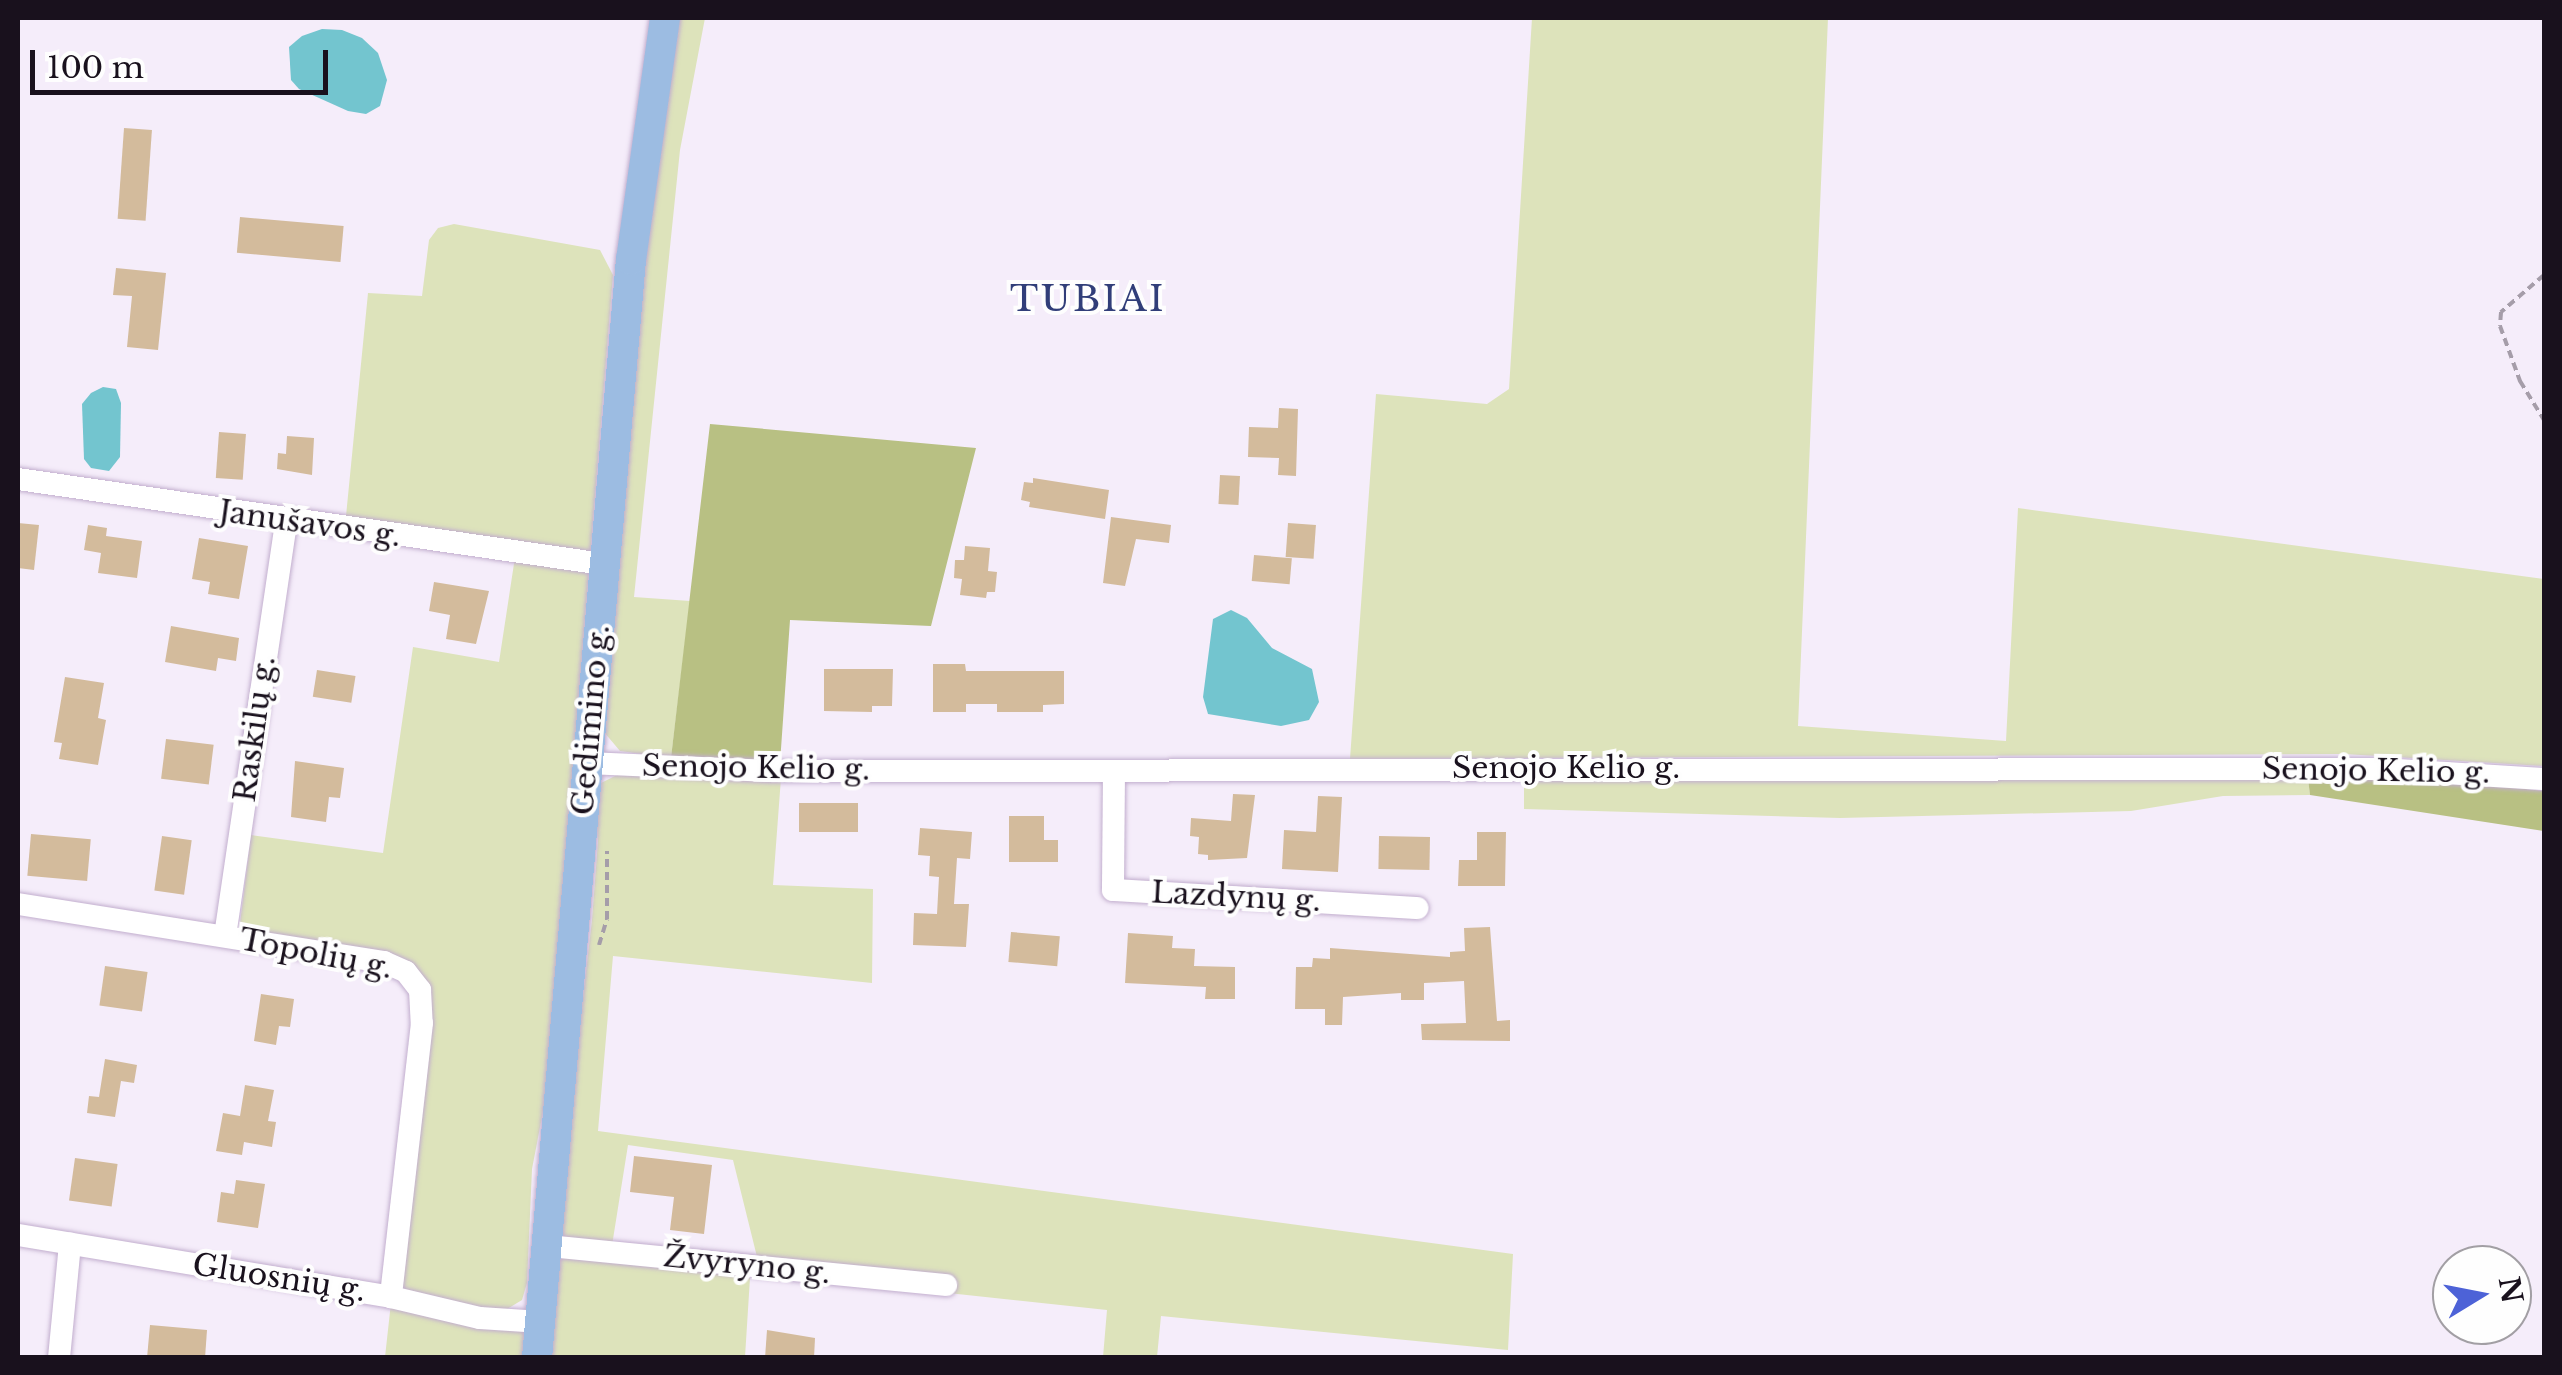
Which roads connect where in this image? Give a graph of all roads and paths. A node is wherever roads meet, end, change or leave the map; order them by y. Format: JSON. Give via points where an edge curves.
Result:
{"nodes":[{"id":1,"x":648,"y":18,"type":"edge"},
{"id":2,"x":665,"y":18,"type":"edge"},
{"id":3,"x":654,"y":83,"type":"junction"},
{"id":4,"x":2544,"y":274,"type":"edge"},
{"id":5,"x":2544,"y":420,"type":"edge"},
{"id":6,"x":18,"y":479,"type":"edge"},
{"id":7,"x":286,"y":522,"type":"junction"},
{"id":8,"x":603,"y":564,"type":"junction"},
{"id":9,"x":587,"y":763,"type":"junction"},
{"id":10,"x":1114,"y":771,"type":"junction"},
{"id":11,"x":2544,"y":780,"type":"edge"},
{"id":12,"x":18,"y":904,"type":"edge"},
{"id":13,"x":1417,"y":908,"type":"dead end"},
{"id":14,"x":225,"y":936,"type":"junction"},
{"id":15,"x":18,"y":1236,"type":"edge"},
{"id":16,"x":70,"y":1244,"type":"junction"},
{"id":17,"x":548,"y":1246,"type":"junction"},
{"id":18,"x":946,"y":1284,"type":"dead end"},
{"id":19,"x":392,"y":1297,"type":"junction"},
{"id":20,"x":540,"y":1322,"type":"junction"},
{"id":21,"x":59,"y":1358,"type":"edge"},
{"id":22,"x":537,"y":1358,"type":"edge"}],
"edges":[{"from":1,"to":3,"type":"main road"},
{"from":2,"to":3,"type":"main road"},
{"from":3,"to":8,"type":"main road","name":"Gedimino g."},
{"from":4,"to":5,"type":"path","via":[[2501,312],[2500,326],[2520,381]]},
{"from":6,"to":7,"type":"street","name":"Janušavos g."},
{"from":7,"to":8,"type":"street","name":"Janušavos g."},
{"from":7,"to":14,"type":"street","name":"Raskilų g."},
{"from":8,"to":9,"type":"main road","name":"Gedimino g."},
{"from":9,"to":10,"type":"street","name":"Senojo Kelio g.","via":[[771,772]]},
{"from":9,"to":17,"type":"main road","name":"Gedimino g."},
{"from":10,"to":11,"type":"street","name":"Senojo Kelio g.","via":[[2361,768]]},
{"from":10,"to":13,"type":"street","name":"Lazdynų g.","via":[[1113,890]]},
{"from":12,"to":14,"type":"street","name":"Topolių g."},
{"from":14,"to":19,"type":"street","name":"Topolių g.","via":[[384,962],[406,972],[420,990]]},
{"from":15,"to":16,"type":"street","name":"Gluosnių g."},
{"from":16,"to":19,"type":"street","name":"Gluosnių g."},
{"from":16,"to":21,"type":"street"},
{"from":17,"to":18,"type":"street","name":"Žvyryno g."},
{"from":17,"to":20,"type":"main road","name":"Gedimino g."},
{"from":19,"to":20,"type":"street","name":"Gluosnių g.","via":[[480,1318]]},
{"from":20,"to":22,"type":"main road","name":"Gedimino g."}]}
